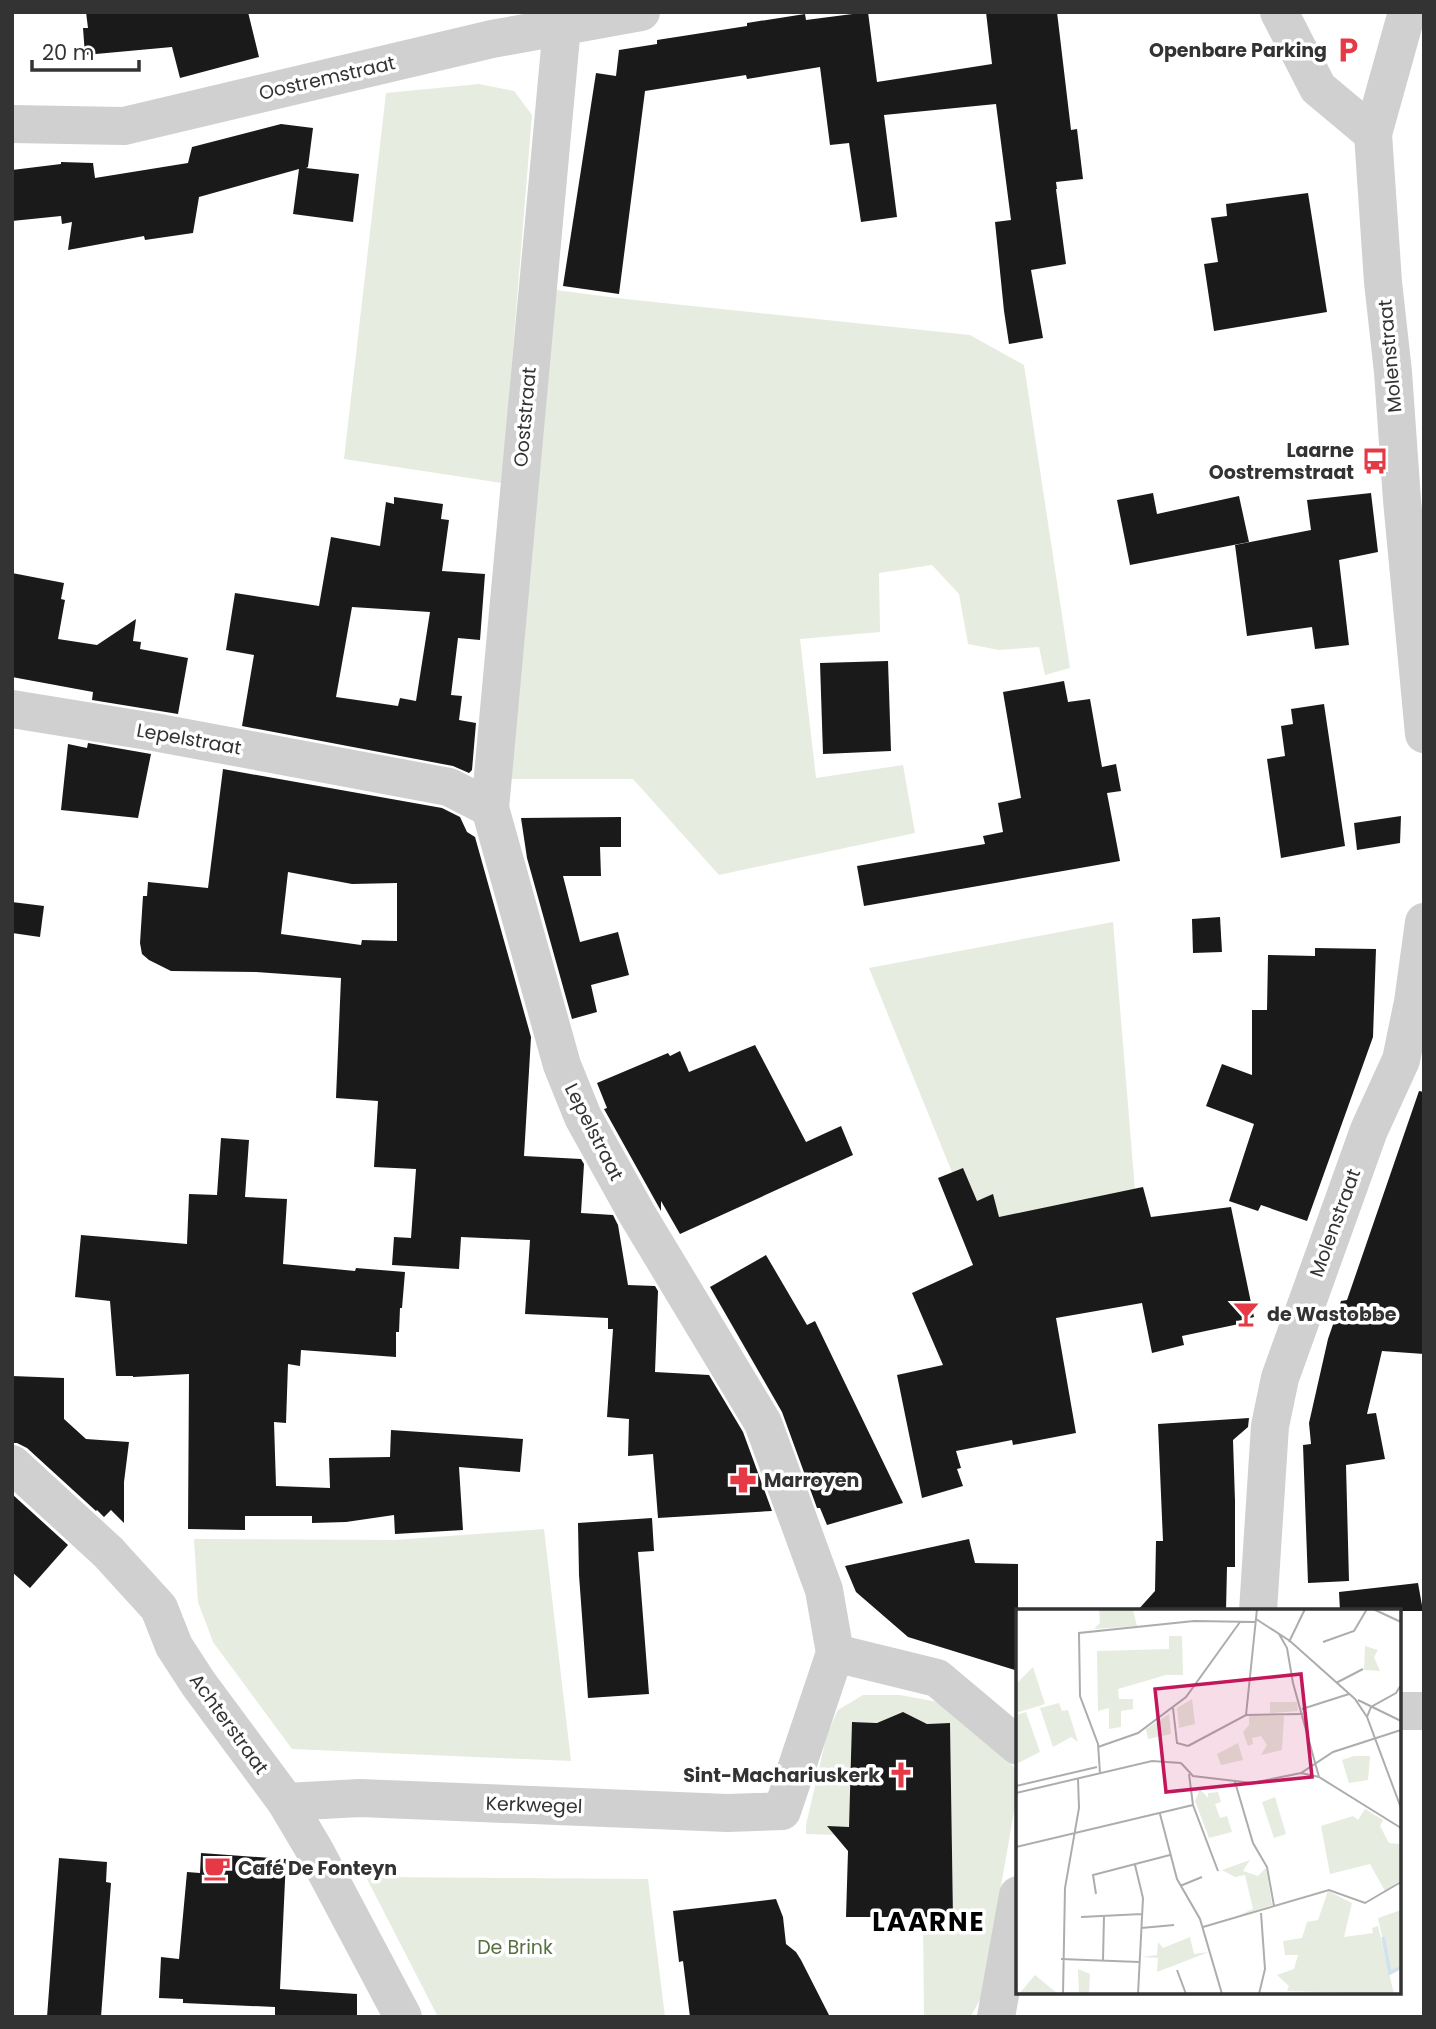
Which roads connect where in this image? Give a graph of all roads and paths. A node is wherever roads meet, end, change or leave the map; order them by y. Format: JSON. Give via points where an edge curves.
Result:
{"nodes":[{"id":1,"x":641,"y":12,"type":"edge"},
{"id":2,"x":1279,"y":12,"type":"edge"},
{"id":3,"x":1407,"y":12,"type":"edge"},
{"id":4,"x":490,"y":26,"type":"edge"},
{"id":5,"x":562,"y":26,"type":"junction"},
{"id":6,"x":12,"y":124,"type":"edge"},
{"id":7,"x":1373,"y":134,"type":"junction"},
{"id":8,"x":12,"y":709,"type":"edge"},
{"id":9,"x":1424,"y":734,"type":"edge"},
{"id":10,"x":490,"y":808,"type":"junction"},
{"id":11,"x":1424,"y":922,"type":"edge"},
{"id":12,"x":1412,"y":1063,"type":"edge"},
{"id":13,"x":12,"y":1464,"type":"edge"},
{"id":14,"x":1258,"y":1609,"type":"edge"},
{"id":15,"x":835,"y":1653,"type":"junction"},
{"id":16,"x":1401,"y":1711,"type":"edge"},
{"id":17,"x":1424,"y":1711,"type":"edge"},
{"id":18,"x":1016,"y":1744,"type":"edge"},
{"id":19,"x":286,"y":1802,"type":"junction"},
{"id":20,"x":1016,"y":1906,"type":"edge"},
{"id":21,"x":403,"y":2017,"type":"edge"},
{"id":22,"x":996,"y":2017,"type":"edge"}],
"edges":[{"from":1,"to":5,"type":"street","name":"Oostremstraat"},
{"from":2,"to":7,"type":"street","via":[[1318,88]]},
{"from":3,"to":7,"type":"street","name":"Molenstraat"},
{"from":4,"to":5,"type":"street","name":"Oostremstraat"},
{"from":4,"to":6,"type":"street","name":"Oostremstraat","via":[[124,126]]},
{"from":5,"to":10,"type":"street","name":"Ooststraat"},
{"from":7,"to":9,"type":"street","name":"Molenstraat"},
{"from":8,"to":10,"type":"street","name":"Lepelstraat","via":[[449,787]]},
{"from":10,"to":15,"type":"street","name":"Lepelstraat","via":[[562,1065],[583,1117],[763,1423],[824,1590]]},
{"from":11,"to":12,"type":"street","name":"Molenstraat","via":[[1413,1002]]},
{"from":12,"to":14,"type":"street","name":"Molenstraat","via":[[1369,1130],[1280,1378],[1270,1426]]},
{"from":13,"to":19,"type":"street","name":"Achterstraat","via":[[108,1552],[159,1608],[174,1646]]},
{"from":15,"to":18,"type":"street","via":[[937,1678]]},
{"from":15,"to":19,"type":"street","name":"Kerkwegel","via":[[782,1811],[727,1813],[360,1798]]},
{"from":16,"to":17,"type":"street"},
{"from":19,"to":21,"type":"street","name":"Achterstraat"},
{"from":20,"to":22,"type":"street"}]}
